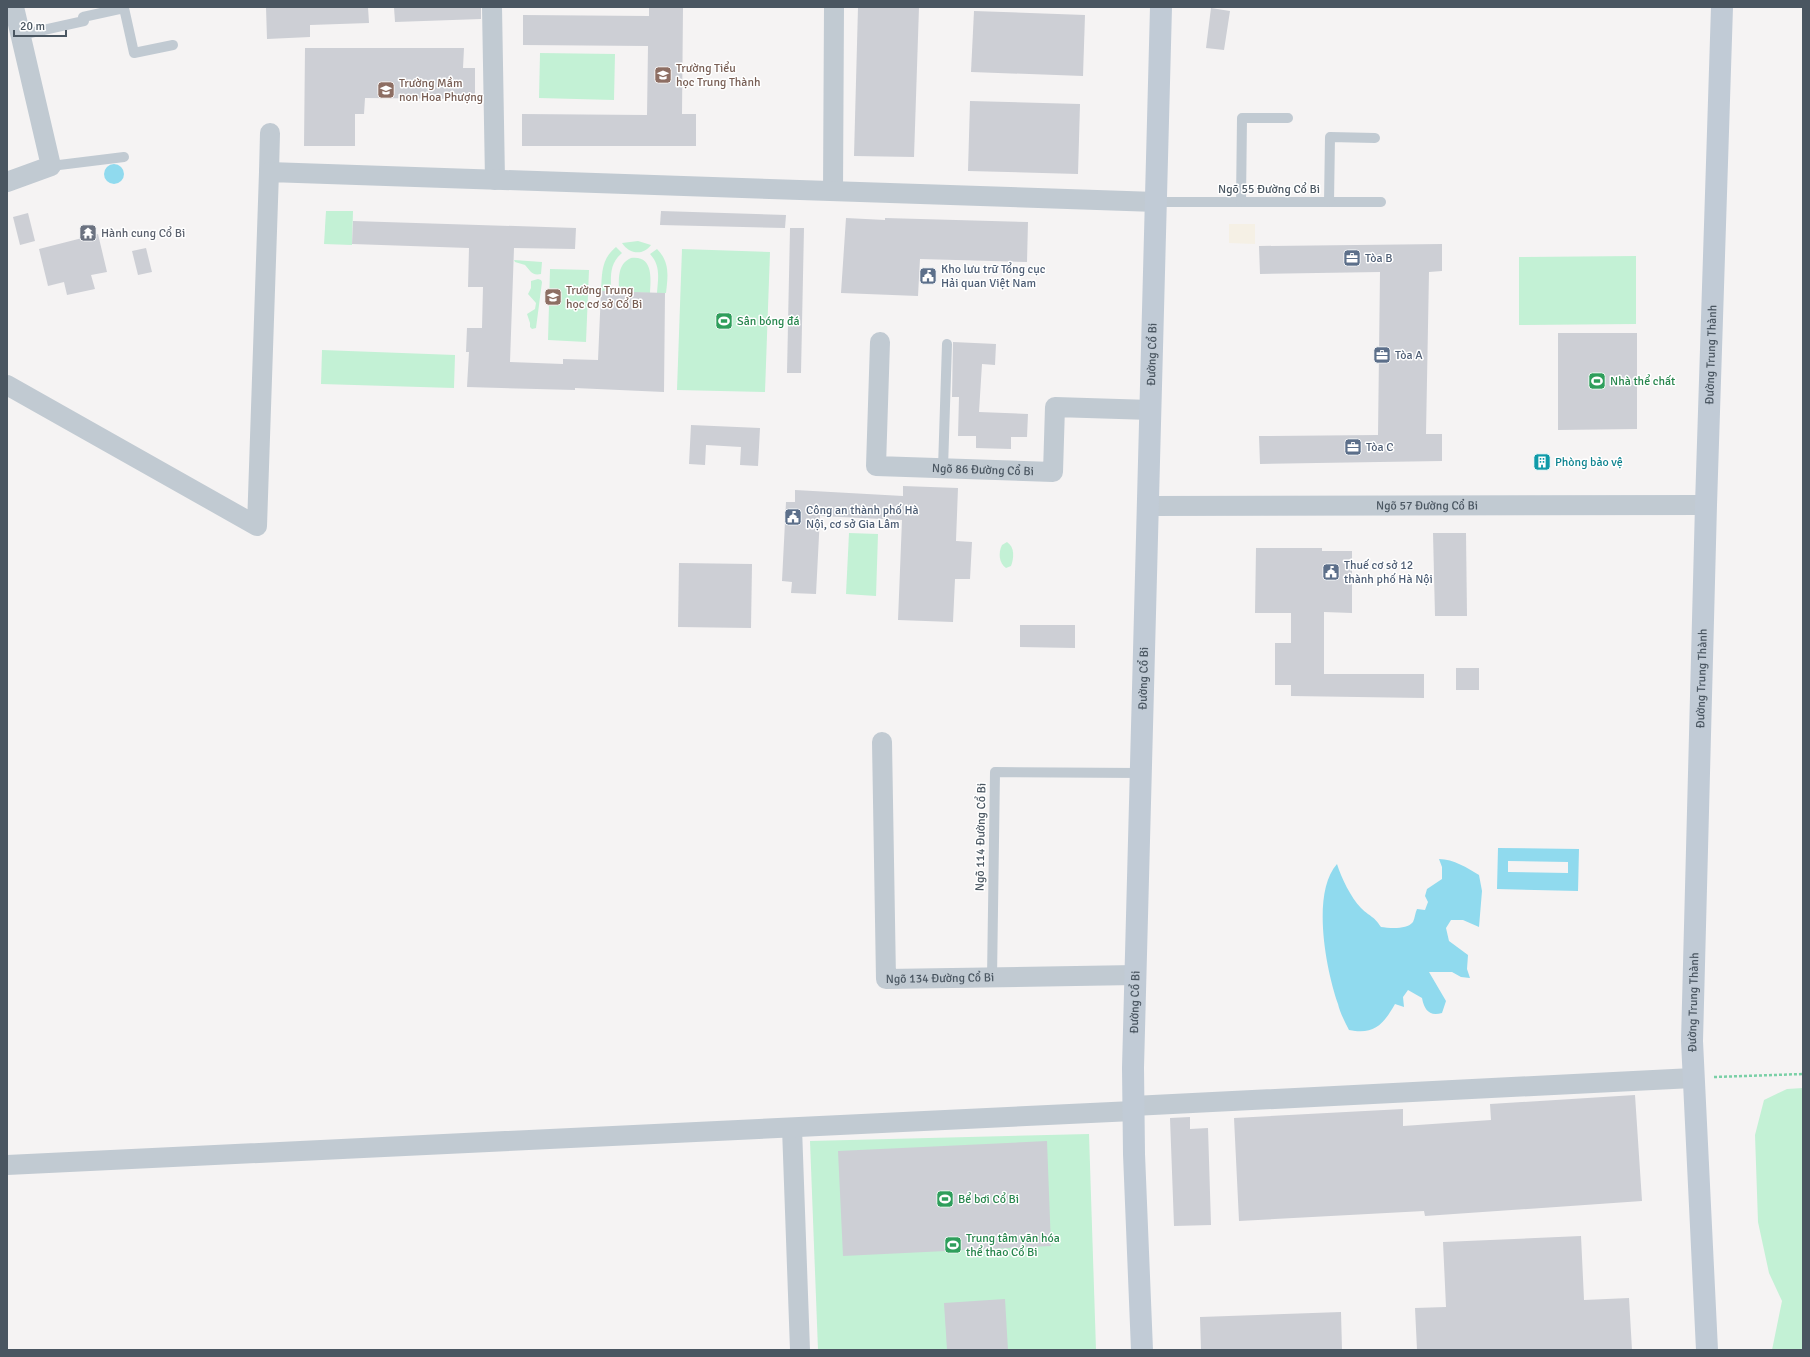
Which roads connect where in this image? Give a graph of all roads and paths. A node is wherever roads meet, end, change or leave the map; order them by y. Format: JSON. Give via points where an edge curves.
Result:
{"nodes":[{"id":1,"x":14,"y":7,"type":"edge"},
{"id":2,"x":492,"y":7,"type":"edge"},
{"id":3,"x":834,"y":7,"type":"edge"},
{"id":4,"x":1162,"y":7,"type":"edge"},
{"id":5,"x":1722,"y":7,"type":"edge"},
{"id":6,"x":21,"y":35,"type":"junction"},
{"id":7,"x":173,"y":45,"type":"dead end"},
{"id":8,"x":1288,"y":118,"type":"dead end"},
{"id":9,"x":270,"y":134,"type":"dead end"},
{"id":10,"x":1375,"y":138,"type":"dead end"},
{"id":11,"x":124,"y":157,"type":"dead end"},
{"id":12,"x":51,"y":166,"type":"junction"},
{"id":13,"x":269,"y":172,"type":"junction"},
{"id":14,"x":495,"y":180,"type":"junction"},
{"id":15,"x":7,"y":182,"type":"edge"},
{"id":16,"x":833,"y":191,"type":"junction"},
{"id":17,"x":1156,"y":202,"type":"junction"},
{"id":18,"x":1241,"y":202,"type":"junction"},
{"id":19,"x":1329,"y":202,"type":"junction"},
{"id":20,"x":1381,"y":202,"type":"dead end"},
{"id":21,"x":880,"y":342,"type":"dead end"},
{"id":22,"x":947,"y":344,"type":"dead end"},
{"id":23,"x":7,"y":385,"type":"edge"},
{"id":24,"x":1151,"y":410,"type":"junction"},
{"id":25,"x":943,"y":468,"type":"junction"},
{"id":26,"x":1706,"y":505,"type":"junction"},
{"id":27,"x":1148,"y":506,"type":"junction"},
{"id":28,"x":882,"y":742,"type":"dead end"},
{"id":29,"x":1141,"y":773,"type":"junction"},
{"id":30,"x":1136,"y":975,"type":"junction"},
{"id":31,"x":992,"y":978,"type":"junction"},
{"id":32,"x":1803,"y":1074,"type":"edge"},
{"id":33,"x":1693,"y":1078,"type":"junction"},
{"id":34,"x":1133,"y":1109,"type":"junction"},
{"id":35,"x":792,"y":1128,"type":"junction"},
{"id":36,"x":7,"y":1166,"type":"edge"},
{"id":37,"x":800,"y":1350,"type":"edge"},
{"id":38,"x":1142,"y":1350,"type":"edge"},
{"id":39,"x":1707,"y":1350,"type":"edge"}],
"edges":[{"from":1,"to":6,"type":"street"},
{"from":2,"to":14,"type":"street"},
{"from":3,"to":16,"type":"street"},
{"from":4,"to":17,"type":"main road","name":"Đường Cổ Bi"},
{"from":5,"to":26,"type":"main road","name":"Đường Trung Thành"},
{"from":6,"to":7,"type":"lane","via":[[84,21],[83,17],[124,8],[134,53]]},
{"from":6,"to":12,"type":"street"},
{"from":8,"to":18,"type":"lane","via":[[1242,118]]},
{"from":9,"to":13,"type":"street"},
{"from":10,"to":19,"type":"lane","via":[[1330,137]]},
{"from":11,"to":12,"type":"lane"},
{"from":12,"to":15,"type":"street"},
{"from":13,"to":14,"type":"street"},
{"from":13,"to":23,"type":"street","via":[[258,526]]},
{"from":14,"to":16,"type":"street"},
{"from":16,"to":17,"type":"street"},
{"from":17,"to":18,"type":"lane","name":"Ngõ 55 Đường Cổ Bi"},
{"from":17,"to":24,"type":"main road","name":"Đường Cổ Bi"},
{"from":18,"to":19,"type":"lane","name":"Ngõ 55 Đường Cổ Bi"},
{"from":19,"to":20,"type":"lane","name":"Ngõ 55 Đường Cổ Bi"},
{"from":21,"to":25,"type":"street","name":"Ngõ 86 Đường Cổ Bi","via":[[876,466]]},
{"from":22,"to":25,"type":"lane"},
{"from":24,"to":25,"type":"street","name":"Ngõ 86 Đường Cổ Bi","via":[[1055,407],[1053,472]]},
{"from":24,"to":27,"type":"main road","name":"Đường Cổ Bi"},
{"from":26,"to":27,"type":"street","name":"Ngõ 57 Đường Cổ Bi"},
{"from":26,"to":33,"type":"main road","name":"Đường Trung Thành"},
{"from":27,"to":29,"type":"main road","name":"Đường Cổ Bi"},
{"from":28,"to":31,"type":"street","name":"Ngõ 134 Đường Cổ Bi","via":[[886,979]]},
{"from":29,"to":30,"type":"main road","name":"Đường Cổ Bi"},
{"from":29,"to":31,"type":"lane","name":"Ngõ 114 Đường Cổ Bi","via":[[994,772]]},
{"from":30,"to":31,"type":"street","name":"Ngõ 134 Đường Cổ Bi"},
{"from":30,"to":34,"type":"main road","name":"Đường Cổ Bi"},
{"from":32,"to":33,"type":"path"},
{"from":33,"to":34,"type":"street"},
{"from":33,"to":39,"type":"main road","name":"Đường Trung Thành"},
{"from":34,"to":35,"type":"street"},
{"from":34,"to":38,"type":"main road","name":"Đường Cổ Bi"},
{"from":35,"to":36,"type":"street"},
{"from":35,"to":37,"type":"street"}]}
